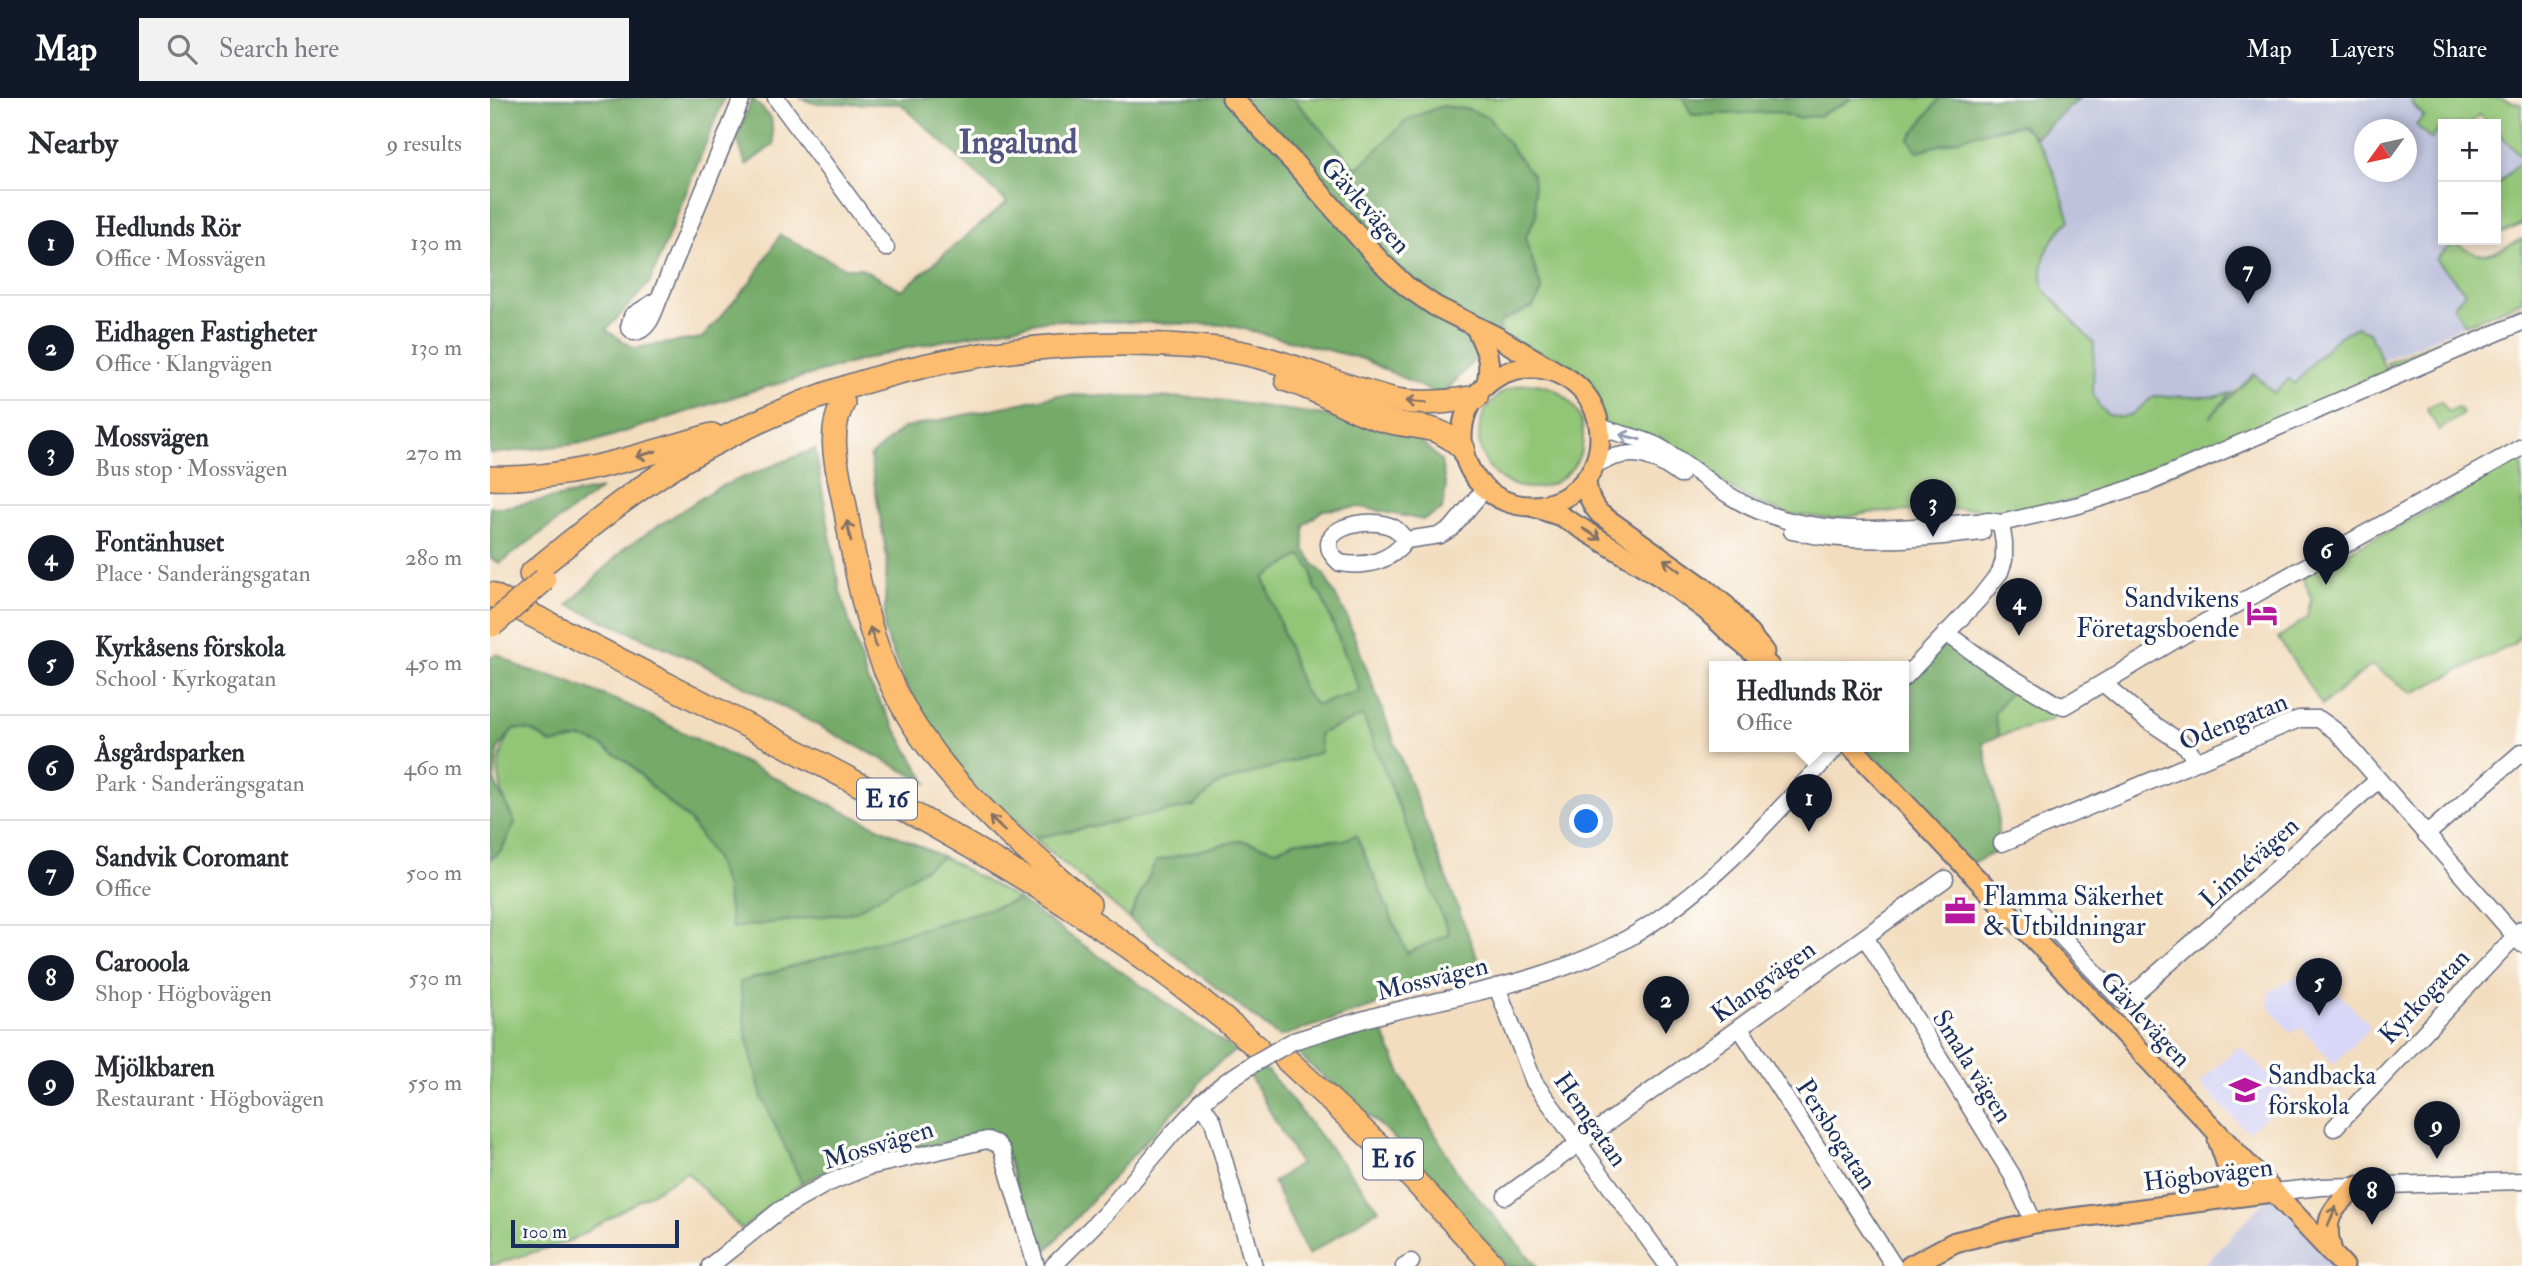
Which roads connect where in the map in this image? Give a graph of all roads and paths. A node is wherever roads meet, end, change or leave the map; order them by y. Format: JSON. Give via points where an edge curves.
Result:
{"nodes":[{"id":1,"x":742,"y":98,"type":"edge"},
{"id":2,"x":776,"y":98,"type":"edge"},
{"id":3,"x":1232,"y":98,"type":"edge"},
{"id":4,"x":886,"y":247,"type":"dead end"},
{"id":5,"x":659,"y":299,"type":"dead end"},
{"id":6,"x":2522,"y":322,"type":"edge"},
{"id":7,"x":1476,"y":328,"type":"junction"},
{"id":8,"x":1565,"y":377,"type":"junction"},
{"id":9,"x":1481,"y":391,"type":"junction"},
{"id":10,"x":843,"y":403,"type":"junction"},
{"id":11,"x":758,"y":421,"type":"junction"},
{"id":12,"x":1600,"y":427,"type":"junction"},
{"id":13,"x":2522,"y":447,"type":"edge"},
{"id":14,"x":1463,"y":449,"type":"junction"},
{"id":15,"x":1591,"y":472,"type":"junction"},
{"id":16,"x":490,"y":478,"type":"edge"},
{"id":17,"x":1697,"y":480,"type":"junction"},
{"id":18,"x":1486,"y":487,"type":"junction"},
{"id":19,"x":1530,"y":506,"type":"junction"},
{"id":20,"x":2001,"y":523,"type":"junction"},
{"id":21,"x":1406,"y":540,"type":"dead end"},
{"id":22,"x":537,"y":577,"type":"junction"},
{"id":23,"x":490,"y":580,"type":"edge"},
{"id":24,"x":490,"y":594,"type":"edge"},
{"id":25,"x":491,"y":620,"type":"edge"},
{"id":26,"x":1946,"y":633,"type":"junction"},
{"id":27,"x":1765,"y":661,"type":"edge"},
{"id":28,"x":1768,"y":661,"type":"edge"},
{"id":29,"x":1909,"y":672,"type":"edge"},
{"id":30,"x":2104,"y":684,"type":"junction"},
{"id":31,"x":2522,"y":751,"type":"edge"},
{"id":32,"x":1848,"y":752,"type":"edge"},
{"id":33,"x":1850,"y":752,"type":"edge"},
{"id":34,"x":2196,"y":761,"type":"junction"},
{"id":35,"x":2378,"y":780,"type":"junction"},
{"id":36,"x":2426,"y":835,"type":"junction"},
{"id":37,"x":2002,"y":844,"type":"dead end"},
{"id":38,"x":1945,"y":879,"type":"dead end"},
{"id":39,"x":1085,"y":901,"type":"junction"},
{"id":40,"x":2032,"y":905,"type":"dead end"},
{"id":41,"x":2520,"y":936,"type":"edge"},
{"id":42,"x":1866,"y":937,"type":"junction"},
{"id":43,"x":1497,"y":987,"type":"junction"},
{"id":44,"x":1740,"y":1028,"type":"junction"},
{"id":45,"x":1258,"y":1051,"type":"junction"},
{"id":46,"x":1285,"y":1055,"type":"junction"},
{"id":47,"x":1201,"y":1103,"type":"junction"},
{"id":48,"x":2334,"y":1128,"type":"dead end"},
{"id":49,"x":2215,"y":1130,"type":"junction"},
{"id":50,"x":1579,"y":1145,"type":"junction"},
{"id":51,"x":2522,"y":1181,"type":"edge"},
{"id":52,"x":2358,"y":1186,"type":"junction"},
{"id":53,"x":2273,"y":1192,"type":"junction"},
{"id":54,"x":1506,"y":1196,"type":"dead end"},
{"id":55,"x":2227,"y":1196,"type":"junction"},
{"id":56,"x":2034,"y":1223,"type":"junction"},
{"id":57,"x":2339,"y":1260,"type":"edge"},
{"id":58,"x":710,"y":1266,"type":"edge"},
{"id":59,"x":1036,"y":1266,"type":"edge"},
{"id":60,"x":1052,"y":1266,"type":"edge"},
{"id":61,"x":1254,"y":1266,"type":"edge"},
{"id":62,"x":1480,"y":1266,"type":"edge"},
{"id":63,"x":1494,"y":1266,"type":"edge"},
{"id":64,"x":1668,"y":1266,"type":"edge"},
{"id":65,"x":1894,"y":1266,"type":"edge"},
{"id":66,"x":1910,"y":1266,"type":"edge"}],
"edges":[{"from":1,"to":5,"type":"street"},
{"from":2,"to":4,"type":"street"},
{"from":3,"to":7,"type":"main road","name":"Gävlevägen","via":[[1406,286]]},
{"from":6,"to":20,"type":"street","via":[[2147,483]]},
{"from":7,"to":8,"type":"main road","name":"Gävlevägen"},
{"from":7,"to":9,"type":"main road","via":[[1490,362]]},
{"from":8,"to":9,"type":"main road","via":[[1526,368],[1504,374]]},
{"from":8,"to":12,"type":"main road","via":[[1590,401]]},
{"from":9,"to":11,"type":"highway","one_way":true,"via":[[1438,403],[1414,404],[1262,357],[1219,349],[1061,346],[997,352],[885,374]]},
{"from":9,"to":14,"type":"main road","via":[[1467,407]]},
{"from":10,"to":14,"type":"highway","via":[[1001,365],[1126,359],[1214,365],[1293,382],[1383,420],[1433,428]]},
{"from":10,"to":22,"type":"highway","via":[[715,459]]},
{"from":39,"to":10,"type":"highway","one_way":true,"via":[[947,773],[922,740],[893,686],[880,659],[863,598],[835,453],[834,425]]},
{"from":11,"to":16,"type":"highway","one_way":true,"via":[[625,460],[539,475]]},
{"from":11,"to":22,"type":"highway","via":[[699,451],[599,519]]},
{"from":12,"to":15,"type":"main road"},
{"from":17,"to":12,"type":"street","one_way":true,"via":[[1660,447]]},
{"from":13,"to":30,"type":"street","via":[[2207,621]]},
{"from":14,"to":18,"type":"main road","via":[[1475,476]]},
{"from":15,"to":17,"type":"street","via":[[1610,458],[1630,453],[1648,455]]},
{"from":15,"to":19,"type":"main road","via":[[1570,494]]},
{"from":28,"to":15,"type":"main road","one_way":true,"via":[[1726,606],[1600,514],[1587,493]]},
{"from":17,"to":20,"type":"street","via":[[1726,507],[1751,519],[1818,537],[1944,537],[1990,531]]},
{"from":18,"to":19,"type":"main road","via":[[1507,500]]},
{"from":18,"to":21,"type":"street","via":[[1452,528],[1432,537]]},
{"from":19,"to":27,"type":"main road","one_way":true,"via":[[1561,516],[1661,577]]},
{"from":20,"to":26,"type":"street","via":[[2004,559],[2000,572]]},
{"from":22,"to":25,"type":"highway"},
{"from":23,"to":39,"type":"highway","number":"E 16","via":[[863,774]]},
{"from":24,"to":45,"type":"highway","number":"E 16","via":[[974,847],[1079,911],[1196,998]]},
{"from":26,"to":29,"type":"street"},
{"from":26,"to":30,"type":"street","via":[[2061,706]]},
{"from":30,"to":34,"type":"street","via":[[2186,746]]},
{"from":31,"to":36,"type":"street"},
{"from":32,"to":43,"type":"street","name":"Mossvägen","via":[[1704,885],[1658,919],[1590,956]]},
{"from":33,"to":49,"type":"main road","name":"Gävlevägen"},
{"from":34,"to":35,"type":"street","name":"Odengatan","via":[[2309,717],[2329,724]]},
{"from":34,"to":37,"type":"street","name":"Odengatan"},
{"from":35,"to":36,"type":"street","name":"Odengatan"},
{"from":35,"to":40,"type":"street","name":"Linnévägen","via":[[2126,1001]]},
{"from":36,"to":41,"type":"street","name":"Odengatan"},
{"from":38,"to":42,"type":"street","name":"Klangvägen"},
{"from":39,"to":45,"type":"highway","number":"E 16","via":[[1206,992]]},
{"from":41,"to":48,"type":"street","name":"Kyrkogatan"},
{"from":42,"to":44,"type":"street","name":"Klangvägen"},
{"from":42,"to":56,"type":"street","name":"Smala vägen","via":[[2012,1175]]},
{"from":43,"to":46,"type":"street","name":"Mossvägen","via":[[1391,1012]]},
{"from":43,"to":50,"type":"street","name":"Hemgatan","via":[[1534,1082]]},
{"from":44,"to":50,"type":"street","name":"Klangvägen"},
{"from":44,"to":65,"type":"street","name":"Persbogatan"},
{"from":45,"to":46,"type":"street","name":"Mossvägen","bridge":true},
{"from":45,"to":47,"type":"street","name":"Mossvägen"},
{"from":46,"to":62,"type":"highway","number":"E 16"},
{"from":46,"to":63,"type":"highway","number":"E 16","via":[[1399,1164]]},
{"from":47,"to":60,"type":"street","name":"Mossvägen","via":[[1105,1214]]},
{"from":47,"to":61,"type":"street","via":[[1213,1121]]},
{"from":49,"to":53,"type":"main road","name":"Gävlevägen"},
{"from":49,"to":55,"type":"main road","via":[[2229,1172]]},
{"from":50,"to":54,"type":"street","name":"Klangvägen"},
{"from":50,"to":64,"type":"street","name":"Hemgatan"},
{"from":51,"to":52,"type":"street","name":"Högbovägen"},
{"from":52,"to":53,"type":"street","name":"Högbovägen"},
{"from":57,"to":52,"type":"main road","one_way":true,"via":[[2328,1232],[2330,1214]]},
{"from":53,"to":55,"type":"main road","name":"Högbovägen"},
{"from":53,"to":57,"type":"main road","name":"Gävlevägen"},
{"from":55,"to":56,"type":"main road","name":"Högbovägen"},
{"from":56,"to":66,"type":"main road","name":"Högbovägen","via":[[1955,1242]]},
{"from":58,"to":59,"type":"street","name":"Mossvägen","via":[[780,1210],[826,1184],[867,1167],[988,1140],[1002,1150]]}]}
